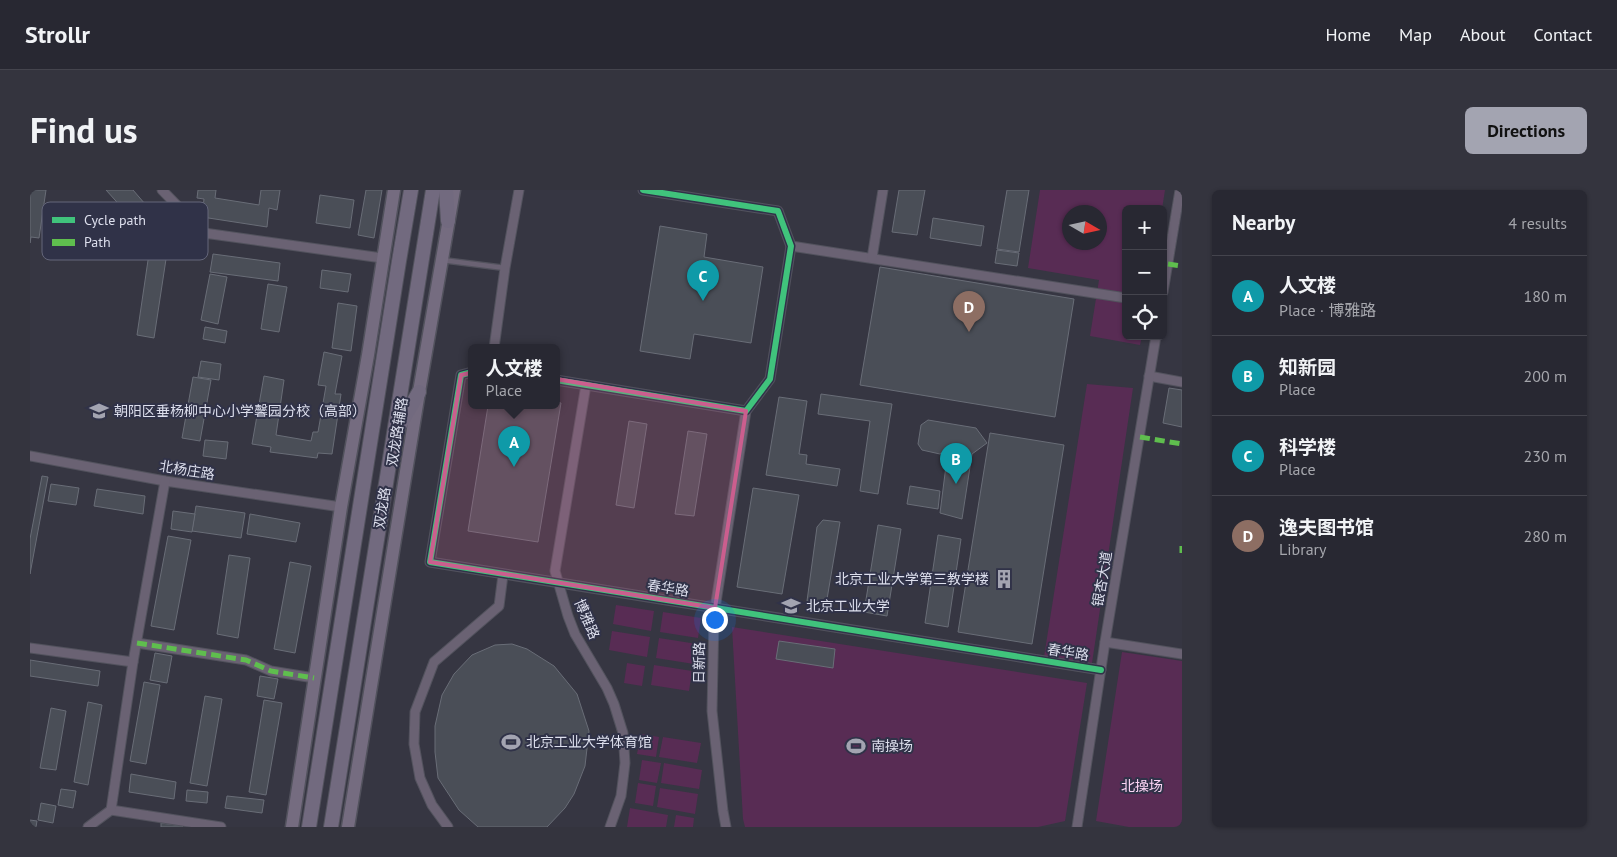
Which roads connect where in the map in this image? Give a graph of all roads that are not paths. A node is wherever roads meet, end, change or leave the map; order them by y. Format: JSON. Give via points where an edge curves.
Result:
{"nodes":[{"id":1,"x":162,"y":190,"type":"edge"},
{"id":2,"x":394,"y":190,"type":"edge"},
{"id":3,"x":411,"y":190,"type":"edge"},
{"id":4,"x":433,"y":190,"type":"edge"},
{"id":5,"x":446,"y":190,"type":"edge"},
{"id":6,"x":454,"y":190,"type":"edge"},
{"id":7,"x":519,"y":190,"type":"edge"},
{"id":8,"x":643,"y":190,"type":"edge"},
{"id":9,"x":883,"y":190,"type":"edge"},
{"id":10,"x":1180,"y":190,"type":"edge"},
{"id":11,"x":696,"y":194,"type":"edge"},
{"id":12,"x":174,"y":202,"type":"edge"},
{"id":13,"x":448,"y":221,"type":"junction"},
{"id":14,"x":208,"y":234,"type":"edge"},
{"id":15,"x":791,"y":246,"type":"junction"},
{"id":16,"x":382,"y":258,"type":"junction"},
{"id":17,"x":872,"y":258,"type":"junction"},
{"id":18,"x":442,"y":260,"type":"junction"},
{"id":19,"x":505,"y":268,"type":"junction"},
{"id":20,"x":1167,"y":268,"type":"edge"},
{"id":21,"x":1122,"y":297,"type":"edge"},
{"id":22,"x":1155,"y":340,"type":"edge"},
{"id":23,"x":495,"y":344,"type":"edge"},
{"id":24,"x":468,"y":373,"type":"edge"},
{"id":25,"x":1150,"y":376,"type":"junction"},
{"id":26,"x":560,"y":381,"type":"edge"},
{"id":27,"x":1182,"y":382,"type":"edge"},
{"id":28,"x":586,"y":385,"type":"junction"},
{"id":29,"x":419,"y":392,"type":"junction"},
{"id":30,"x":746,"y":410,"type":"junction"},
{"id":31,"x":393,"y":437,"type":"junction"},
{"id":32,"x":30,"y":456,"type":"edge"},
{"id":33,"x":165,"y":481,"type":"junction"},
{"id":34,"x":341,"y":507,"type":"junction"},
{"id":35,"x":503,"y":575,"type":"junction"},
{"id":36,"x":559,"y":583,"type":"junction"},
{"id":37,"x":715,"y":608,"type":"junction"},
{"id":38,"x":1105,"y":642,"type":"junction"},
{"id":39,"x":137,"y":643,"type":"junction"},
{"id":40,"x":30,"y":648,"type":"edge"},
{"id":41,"x":1182,"y":654,"type":"edge"},
{"id":42,"x":134,"y":662,"type":"junction"},
{"id":43,"x":1101,"y":670,"type":"junction"},
{"id":44,"x":314,"y":678,"type":"junction"},
{"id":45,"x":111,"y":810,"type":"junction"},
{"id":46,"x":88,"y":827,"type":"edge"},
{"id":47,"x":221,"y":827,"type":"edge"},
{"id":48,"x":292,"y":827,"type":"edge"},
{"id":49,"x":310,"y":827,"type":"edge"},
{"id":50,"x":331,"y":827,"type":"edge"},
{"id":51,"x":348,"y":827,"type":"edge"},
{"id":52,"x":448,"y":827,"type":"edge"},
{"id":53,"x":610,"y":827,"type":"edge"},
{"id":54,"x":726,"y":827,"type":"edge"},
{"id":55,"x":1077,"y":827,"type":"edge"}],
"edges":[{"from":1,"to":12,"type":"street"},
{"from":2,"to":16,"type":"main road"},
{"from":3,"to":49,"type":"main road","name":"双龙路"},
{"from":4,"to":31,"type":"main road","name":"双龙路"},
{"from":5,"to":13,"type":"main road"},
{"from":6,"to":13,"type":"main road","name":"双龙路辅路"},
{"from":7,"to":19,"type":"street"},
{"from":8,"to":11,"type":"street"},
{"from":9,"to":17,"type":"street"},
{"from":10,"to":20,"type":"street"},
{"from":11,"to":15,"type":"street","via":[[778,211]]},
{"from":13,"to":18,"type":"main road","name":"双龙路辅路"},
{"from":14,"to":16,"type":"street"},
{"from":15,"to":17,"type":"street"},
{"from":15,"to":30,"type":"street","via":[[770,379]]},
{"from":16,"to":34,"type":"main road"},
{"from":17,"to":21,"type":"street"},
{"from":18,"to":19,"type":"lane"},
{"from":18,"to":29,"type":"main road","name":"双龙路辅路"},
{"from":19,"to":23,"type":"street"},
{"from":22,"to":25,"type":"street","name":"银杏大道"},
{"from":24,"to":35,"type":"street","name":"春华路","via":[[462,375],[430,562]]},
{"from":25,"to":27,"type":"street"},
{"from":25,"to":38,"type":"street","name":"银杏大道"},
{"from":26,"to":28,"type":"street"},
{"from":28,"to":30,"type":"street"},
{"from":28,"to":36,"type":"street","name":"博雅路","via":[[555,571]]},
{"from":29,"to":31,"type":"main road"},
{"from":29,"to":51,"type":"main road","name":"双龙路辅路"},
{"from":30,"to":37,"type":"street","name":"日新路"},
{"from":31,"to":50,"type":"main road","name":"双龙路"},
{"from":32,"to":33,"type":"street","name":"北杨庄路"},
{"from":33,"to":34,"type":"street","name":"北杨庄路"},
{"from":33,"to":39,"type":"street"},
{"from":34,"to":44,"type":"main road"},
{"from":35,"to":36,"type":"street","name":"春华路"},
{"from":35,"to":52,"type":"street","via":[[499,606],[434,662],[415,712],[414,744],[420,778],[432,805]]},
{"from":36,"to":37,"type":"street","name":"春华路"},
{"from":36,"to":53,"type":"street","name":"博雅路","via":[[575,634],[607,688],[623,733],[625,763],[622,788]]},
{"from":37,"to":43,"type":"street","name":"春华路"},
{"from":37,"to":54,"type":"street","name":"日新路","via":[[712,711]]},
{"from":38,"to":41,"type":"street"},
{"from":38,"to":43,"type":"street","name":"银杏大道"},
{"from":39,"to":42,"type":"street"},
{"from":39,"to":44,"type":"street","via":[[246,660],[272,671]]},
{"from":40,"to":42,"type":"street"},
{"from":42,"to":45,"type":"street"},
{"from":43,"to":55,"type":"street","name":"银杏大道"},
{"from":44,"to":48,"type":"main road"},
{"from":45,"to":46,"type":"street"},
{"from":45,"to":47,"type":"street"}]}
